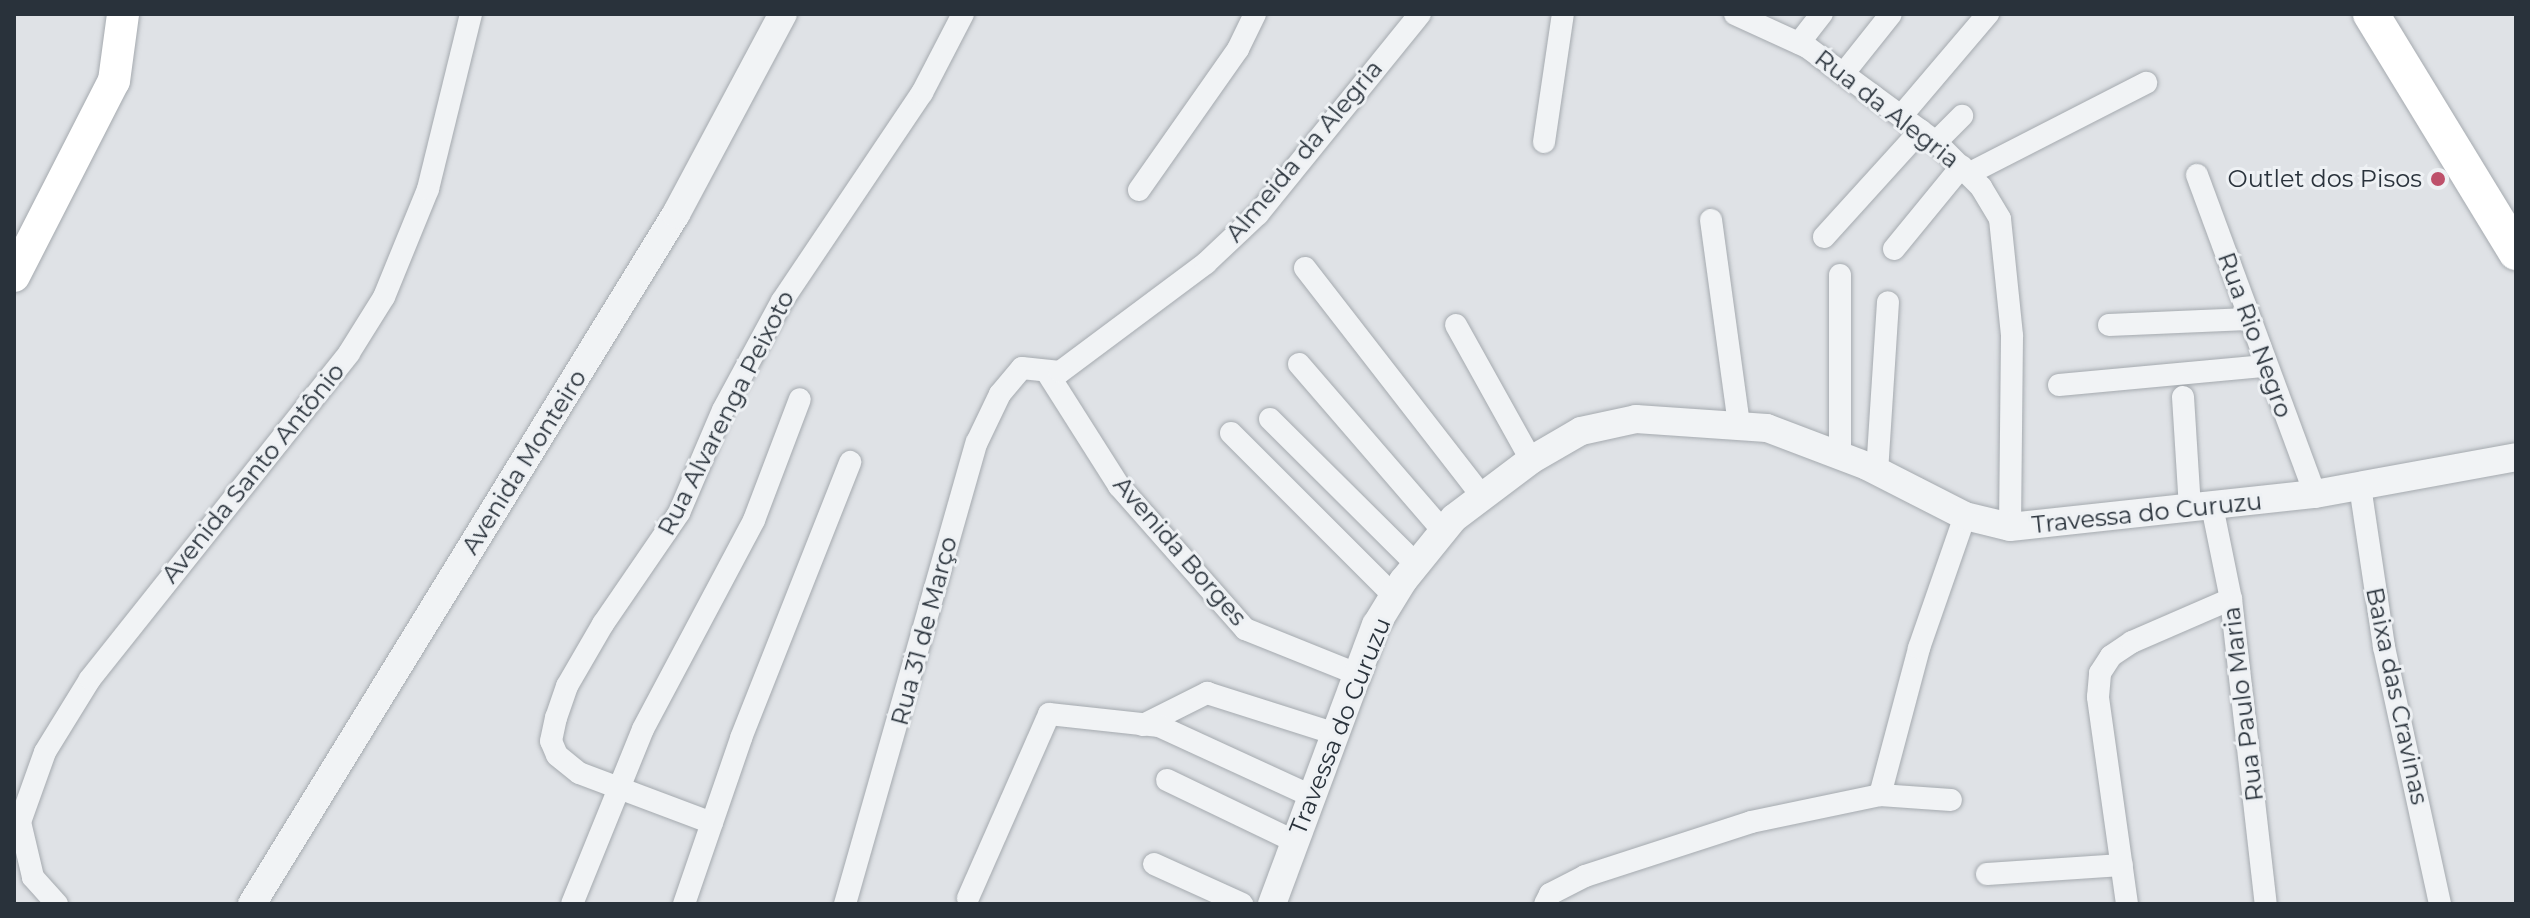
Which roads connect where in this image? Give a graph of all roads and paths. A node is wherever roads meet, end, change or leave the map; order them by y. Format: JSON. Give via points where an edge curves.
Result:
{"nodes":[{"id":1,"x":123,"y":14,"type":"edge"},
{"id":2,"x":471,"y":14,"type":"edge"},
{"id":3,"x":783,"y":14,"type":"edge"},
{"id":4,"x":963,"y":14,"type":"edge"},
{"id":5,"x":1255,"y":14,"type":"edge"},
{"id":6,"x":1420,"y":14,"type":"edge"},
{"id":7,"x":1563,"y":14,"type":"edge"},
{"id":8,"x":1735,"y":14,"type":"edge"},
{"id":9,"x":1822,"y":14,"type":"edge"},
{"id":10,"x":1891,"y":14,"type":"edge"},
{"id":11,"x":1988,"y":14,"type":"edge"},
{"id":12,"x":2371,"y":14,"type":"edge"},
{"id":13,"x":1778,"y":22,"type":"edge"},
{"id":14,"x":1799,"y":43,"type":"junction"},
{"id":15,"x":1844,"y":73,"type":"junction"},
{"id":16,"x":2146,"y":83,"type":"dead end"},
{"id":17,"x":1902,"y":115,"type":"junction"},
{"id":18,"x":1962,"y":116,"type":"dead end"},
{"id":19,"x":1928,"y":136,"type":"junction"},
{"id":20,"x":1544,"y":142,"type":"dead end"},
{"id":21,"x":1966,"y":170,"type":"junction"},
{"id":22,"x":2197,"y":175,"type":"dead end"},
{"id":23,"x":1139,"y":190,"type":"dead end"},
{"id":24,"x":1711,"y":220,"type":"dead end"},
{"id":25,"x":1824,"y":237,"type":"dead end"},
{"id":26,"x":22,"y":241,"type":"edge"},
{"id":27,"x":1894,"y":249,"type":"dead end"},
{"id":28,"x":2516,"y":252,"type":"edge"},
{"id":29,"x":1305,"y":268,"type":"dead end"},
{"id":30,"x":1840,"y":275,"type":"dead end"},
{"id":31,"x":14,"y":276,"type":"edge"},
{"id":32,"x":1888,"y":302,"type":"dead end"},
{"id":33,"x":2248,"y":319,"type":"junction"},
{"id":34,"x":1456,"y":325,"type":"dead end"},
{"id":35,"x":2109,"y":325,"type":"dead end"},
{"id":36,"x":1299,"y":364,"type":"dead end"},
{"id":37,"x":2265,"y":366,"type":"junction"},
{"id":38,"x":1048,"y":374,"type":"junction"},
{"id":39,"x":2059,"y":385,"type":"dead end"},
{"id":40,"x":2183,"y":397,"type":"dead end"},
{"id":41,"x":800,"y":399,"type":"dead end"},
{"id":42,"x":1270,"y":419,"type":"dead end"},
{"id":43,"x":1739,"y":425,"type":"junction"},
{"id":44,"x":1231,"y":433,"type":"dead end"},
{"id":45,"x":1840,"y":455,"type":"junction"},
{"id":46,"x":2516,"y":457,"type":"edge"},
{"id":47,"x":1531,"y":460,"type":"junction"},
{"id":48,"x":850,"y":462,"type":"dead end"},
{"id":49,"x":1877,"y":472,"type":"junction"},
{"id":50,"x":2360,"y":486,"type":"junction"},
{"id":51,"x":2315,"y":494,"type":"junction"},
{"id":52,"x":1482,"y":496,"type":"junction"},
{"id":53,"x":2201,"y":507,"type":"junction"},
{"id":54,"x":1965,"y":516,"type":"junction"},
{"id":55,"x":2010,"y":527,"type":"junction"},
{"id":56,"x":1443,"y":531,"type":"junction"},
{"id":57,"x":1416,"y":564,"type":"junction"},
{"id":58,"x":1394,"y":596,"type":"junction"},
{"id":59,"x":2231,"y":599,"type":"junction"},
{"id":60,"x":1357,"y":674,"type":"junction"},
{"id":61,"x":1143,"y":725,"type":"junction"},
{"id":62,"x":1333,"y":733,"type":"junction"},
{"id":63,"x":1167,"y":780,"type":"dead end"},
{"id":64,"x":620,"y":789,"type":"junction"},
{"id":65,"x":1880,"y":795,"type":"junction"},
{"id":66,"x":1311,"y":796,"type":"junction"},
{"id":67,"x":1951,"y":800,"type":"dead end"},
{"id":68,"x":712,"y":823,"type":"junction"},
{"id":69,"x":1294,"y":841,"type":"junction"},
{"id":70,"x":1154,"y":864,"type":"dead end"},
{"id":71,"x":2122,"y":865,"type":"junction"},
{"id":72,"x":1987,"y":874,"type":"dead end"},
{"id":73,"x":968,"y":898,"type":"dead end"},
{"id":74,"x":1544,"y":903,"type":"edge"},
{"id":75,"x":57,"y":904,"type":"edge"},
{"id":76,"x":252,"y":904,"type":"edge"},
{"id":77,"x":572,"y":904,"type":"edge"},
{"id":78,"x":684,"y":904,"type":"edge"},
{"id":79,"x":845,"y":904,"type":"edge"},
{"id":80,"x":1242,"y":904,"type":"edge"},
{"id":81,"x":1272,"y":904,"type":"edge"},
{"id":82,"x":2127,"y":904,"type":"edge"},
{"id":83,"x":2266,"y":904,"type":"edge"},
{"id":84,"x":2440,"y":904,"type":"edge"}],
"edges":[{"from":1,"to":26,"type":"main road","via":[[114,81]]},
{"from":2,"to":75,"type":"street","name":"Avenida Santo Antônio","via":[[428,189],[384,297],[340,365],[99,667],[45,752],[20,822],[33,877]]},
{"from":3,"to":76,"type":"street","name":"Avenida Monteiro","via":[[676,214]]},
{"from":4,"to":64,"type":"street","name":"Rua Alvarenga Peixoto","via":[[922,93],[782,301],[723,410],[679,513],[567,686],[551,741],[557,755],[579,773]]},
{"from":5,"to":23,"type":"street","via":[[1238,49]]},
{"from":6,"to":38,"type":"street","name":"Almeida da Alegria","via":[[1247,224],[1151,306],[1060,372]]},
{"from":7,"to":20,"type":"street"},
{"from":8,"to":13,"type":"street","name":"Rua da Alegria"},
{"from":9,"to":14,"type":"street"},
{"from":10,"to":15,"type":"street"},
{"from":11,"to":17,"type":"street"},
{"from":12,"to":28,"type":"main road"},
{"from":13,"to":14,"type":"street","name":"Rua da Alegria"},
{"from":14,"to":15,"type":"street","name":"Rua da Alegria"},
{"from":15,"to":17,"type":"street","name":"Rua da Alegria"},
{"from":16,"to":21,"type":"street"},
{"from":17,"to":19,"type":"street","name":"Rua da Alegria"},
{"from":18,"to":19,"type":"street"},
{"from":19,"to":21,"type":"street","name":"Rua da Alegria"},
{"from":19,"to":25,"type":"street"},
{"from":21,"to":27,"type":"street"},
{"from":21,"to":55,"type":"street","name":"Rua da Alegria","via":[[2000,219],[2008,265]]},
{"from":22,"to":33,"type":"street","name":"Rua Rio Negro"},
{"from":24,"to":43,"type":"street"},
{"from":26,"to":31,"type":"main road"},
{"from":29,"to":52,"type":"street"},
{"from":30,"to":45,"type":"street"},
{"from":32,"to":49,"type":"street"},
{"from":33,"to":35,"type":"street"},
{"from":33,"to":37,"type":"street","name":"Rua Rio Negro"},
{"from":34,"to":47,"type":"street"},
{"from":36,"to":56,"type":"street"},
{"from":37,"to":39,"type":"street"},
{"from":37,"to":51,"type":"street","name":"Rua Rio Negro"},
{"from":38,"to":60,"type":"street","name":"Avenida Borges","via":[[1119,486],[1245,629]]},
{"from":38,"to":79,"type":"street","name":"Rua 31 de Março","via":[[1022,368],[1000,394],[977,442]]},
{"from":40,"to":53,"type":"street","name":"Rua Paulo Maria"},
{"from":41,"to":64,"type":"street","via":[[754,520],[643,729]]},
{"from":42,"to":57,"type":"street"},
{"from":43,"to":45,"type":"street","name":"Travessa do Curuzu","via":[[1767,428]]},
{"from":43,"to":47,"type":"street","name":"Travessa do Curuzu","via":[[1636,419],[1581,431]]},
{"from":44,"to":58,"type":"street"},
{"from":45,"to":49,"type":"street","name":"Travessa do Curuzu"},
{"from":46,"to":50,"type":"street"},
{"from":47,"to":52,"type":"street","name":"Travessa do Curuzu"},
{"from":48,"to":68,"type":"street"},
{"from":49,"to":54,"type":"street","name":"Travessa do Curuzu"},
{"from":50,"to":51,"type":"street","name":"Travessa do Curuzu"},
{"from":50,"to":84,"type":"street","name":"Baixa das Cravinas","via":[[2384,647]]},
{"from":51,"to":53,"type":"street","name":"Travessa do Curuzu"},
{"from":52,"to":56,"type":"street","name":"Travessa do Curuzu"},
{"from":53,"to":55,"type":"street","name":"Travessa do Curuzu"},
{"from":53,"to":59,"type":"street","name":"Rua Paulo Maria"},
{"from":54,"to":55,"type":"street","name":"Travessa do Curuzu"},
{"from":54,"to":65,"type":"street","via":[[1919,648]]},
{"from":56,"to":57,"type":"street","name":"Travessa do Curuzu"},
{"from":57,"to":58,"type":"street","name":"Travessa do Curuzu"},
{"from":58,"to":60,"type":"street","name":"Travessa do Curuzu"},
{"from":59,"to":71,"type":"street","via":[[2132,642],[2111,656],[2100,673],[2098,697]]},
{"from":59,"to":83,"type":"street","name":"Rua Paulo Maria"},
{"from":60,"to":62,"type":"street","name":"Travessa do Curuzu"},
{"from":61,"to":62,"type":"street","via":[[1207,693]]},
{"from":61,"to":66,"type":"street","via":[[1159,726]]},
{"from":61,"to":73,"type":"street","via":[[1049,714]]},
{"from":62,"to":66,"type":"street","name":"Travessa do Curuzu"},
{"from":63,"to":69,"type":"street"},
{"from":64,"to":68,"type":"street","name":"Rua Alvarenga Peixoto"},
{"from":64,"to":77,"type":"street"},
{"from":65,"to":67,"type":"street"},
{"from":65,"to":74,"type":"street","via":[[1807,808],[1662,848],[1585,876]]},
{"from":66,"to":69,"type":"street","name":"Travessa do Curuzu"},
{"from":68,"to":78,"type":"street"},
{"from":69,"to":81,"type":"street","name":"Travessa do Curuzu"},
{"from":70,"to":80,"type":"street"},
{"from":71,"to":72,"type":"street"},
{"from":71,"to":82,"type":"street"}]}
